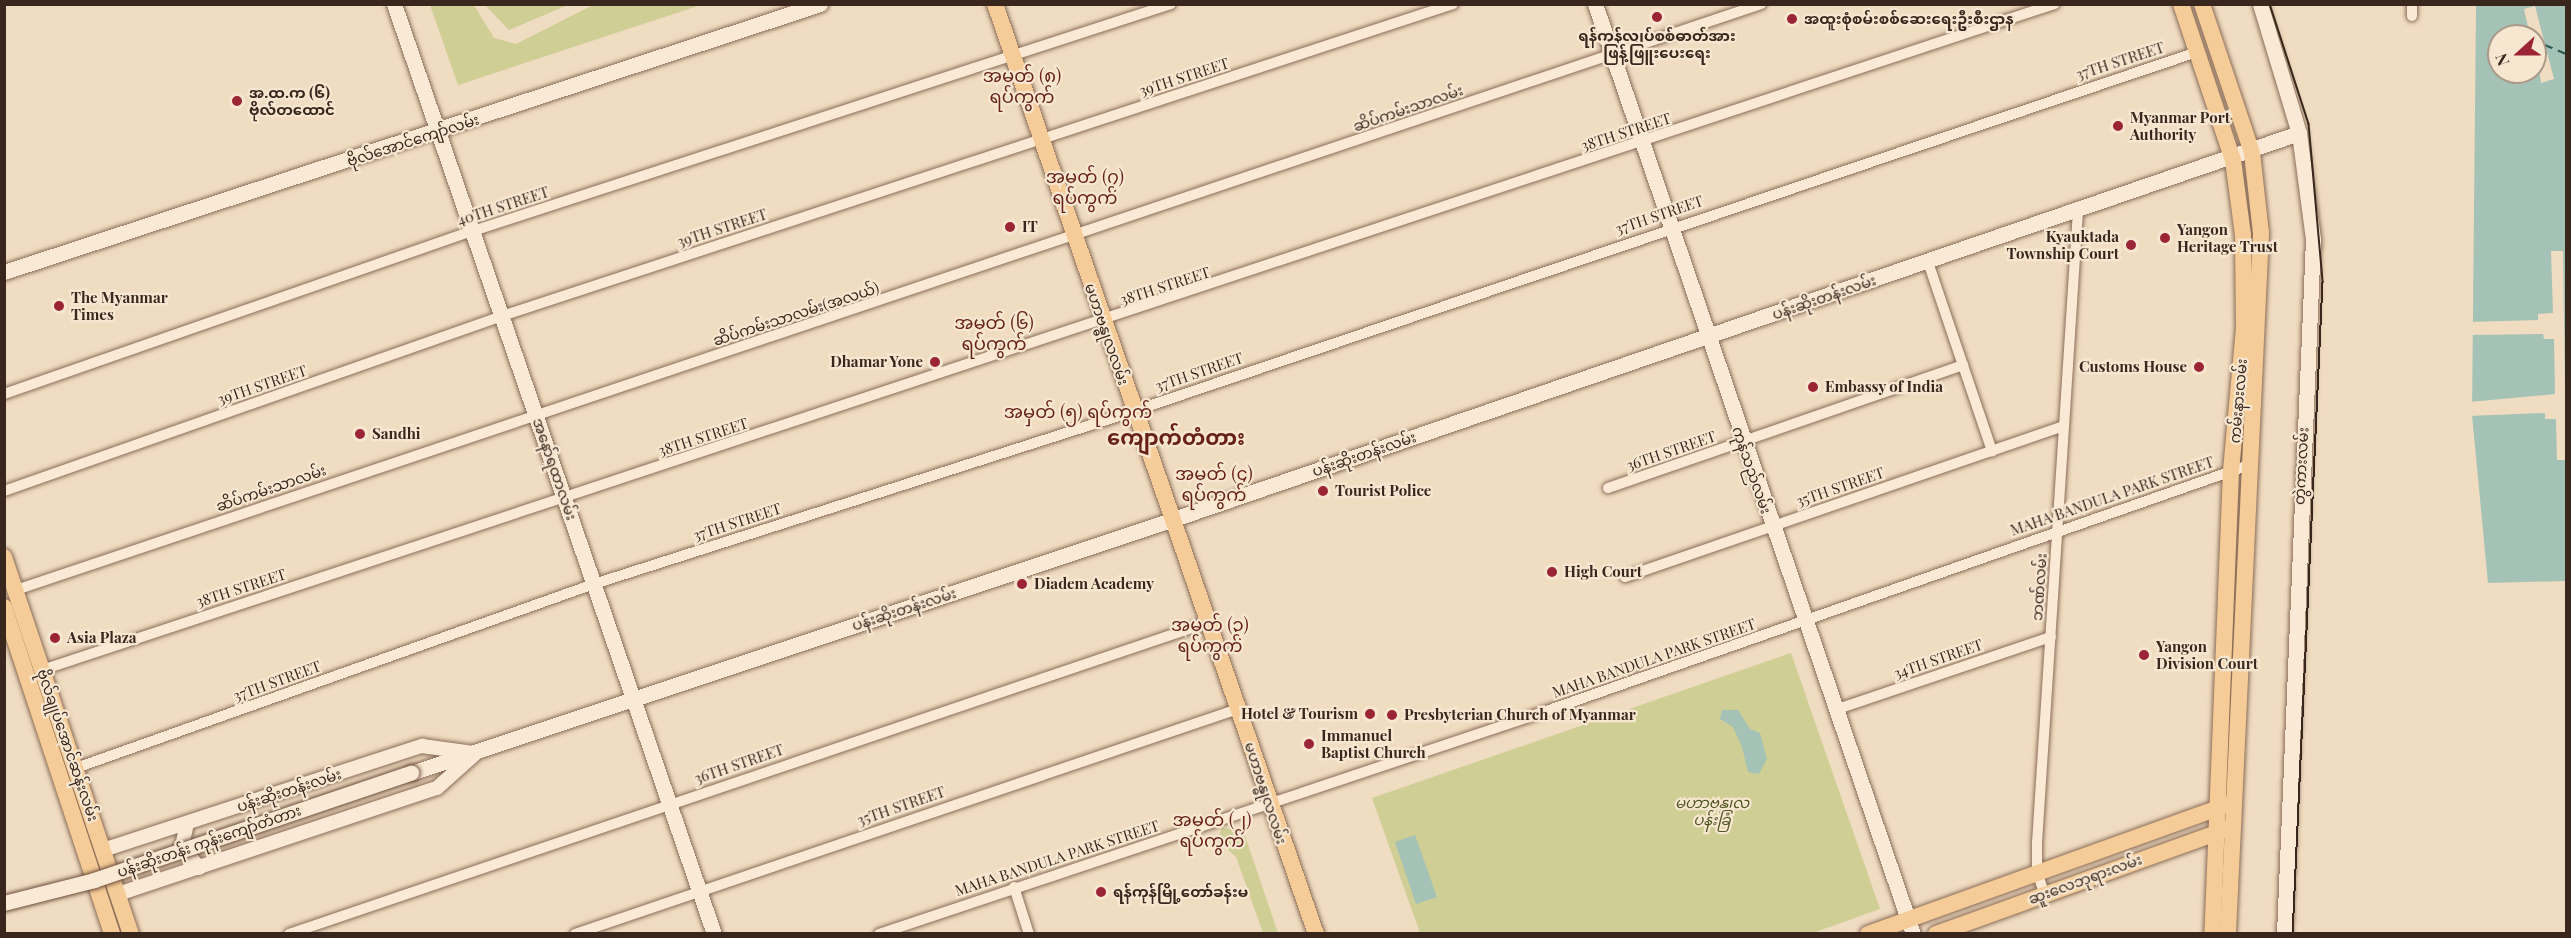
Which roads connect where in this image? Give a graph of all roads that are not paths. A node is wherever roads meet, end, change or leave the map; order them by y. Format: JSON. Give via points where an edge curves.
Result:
{"nodes":[{"id":1,"x":394,"y":4,"type":"edge"},
{"id":2,"x":820,"y":4,"type":"edge"},
{"id":3,"x":995,"y":4,"type":"edge"},
{"id":4,"x":1171,"y":4,"type":"edge"},
{"id":5,"x":1453,"y":4,"type":"edge"},
{"id":6,"x":1595,"y":4,"type":"edge"},
{"id":7,"x":1761,"y":4,"type":"edge"},
{"id":8,"x":2055,"y":4,"type":"edge"},
{"id":9,"x":2181,"y":4,"type":"edge"},
{"id":10,"x":2202,"y":4,"type":"edge"},
{"id":11,"x":2260,"y":4,"type":"edge"},
{"id":12,"x":2197,"y":52,"type":"junction"},
{"id":13,"x":1612,"y":55,"type":"junction"},
{"id":14,"x":1010,"y":60,"type":"junction"},
{"id":15,"x":439,"y":132,"type":"junction"},
{"id":16,"x":2300,"y":133,"type":"junction"},
{"id":17,"x":1036,"y":141,"type":"junction"},
{"id":18,"x":1641,"y":143,"type":"junction"},
{"id":19,"x":2252,"y":153,"type":"junction"},
{"id":20,"x":2233,"y":160,"type":"junction"},
{"id":21,"x":2078,"y":210,"type":"junction"},
{"id":22,"x":1670,"y":227,"type":"junction"},
{"id":23,"x":473,"y":231,"type":"junction"},
{"id":24,"x":1070,"y":239,"type":"junction"},
{"id":25,"x":1928,"y":262,"type":"junction"},
{"id":26,"x":4,"y":272,"type":"edge"},
{"id":27,"x":502,"y":316,"type":"junction"},
{"id":28,"x":1098,"y":324,"type":"junction"},
{"id":29,"x":2251,"y":328,"type":"junction"},
{"id":30,"x":1707,"y":337,"type":"junction"},
{"id":31,"x":1963,"y":365,"type":"junction"},
{"id":32,"x":4,"y":393,"type":"edge"},
{"id":33,"x":1129,"y":412,"type":"junction"},
{"id":34,"x":536,"y":415,"type":"junction"},
{"id":35,"x":2064,"y":426,"type":"junction"},
{"id":36,"x":1742,"y":441,"type":"junction"},
{"id":37,"x":1992,"y":451,"type":"junction"},
{"id":38,"x":2249,"y":465,"type":"junction"},
{"id":39,"x":2232,"y":471,"type":"junction"},
{"id":40,"x":1608,"y":488,"type":"dead end"},
{"id":41,"x":4,"y":491,"type":"edge"},
{"id":42,"x":564,"y":497,"type":"junction"},
{"id":43,"x":1174,"y":519,"type":"junction"},
{"id":44,"x":1772,"y":526,"type":"junction"},
{"id":45,"x":2058,"y":530,"type":"junction"},
{"id":46,"x":4,"y":557,"type":"edge"},
{"id":47,"x":1625,"y":577,"type":"dead end"},
{"id":48,"x":594,"y":584,"type":"junction"},
{"id":49,"x":16,"y":590,"type":"junction"},
{"id":50,"x":12,"y":612,"type":"edge"},
{"id":51,"x":1805,"y":622,"type":"junction"},
{"id":52,"x":1204,"y":624,"type":"junction"},
{"id":53,"x":2051,"y":637,"type":"junction"},
{"id":54,"x":42,"y":670,"type":"junction"},
{"id":55,"x":634,"y":699,"type":"junction"},
{"id":56,"x":1835,"y":710,"type":"junction"},
{"id":57,"x":1233,"y":711,"type":"junction"},
{"id":58,"x":476,"y":753,"type":"junction"},
{"id":59,"x":76,"y":768,"type":"junction"},
{"id":60,"x":411,"y":773,"type":"joint"},
{"id":61,"x":669,"y":803,"type":"junction"},
{"id":62,"x":1269,"y":804,"type":"junction"},
{"id":63,"x":2227,"y":804,"type":"junction"},
{"id":64,"x":187,"y":823,"type":"junction"},
{"id":65,"x":2226,"y":829,"type":"junction"},
{"id":66,"x":103,"y":850,"type":"junction"},
{"id":67,"x":199,"y":868,"type":"junction"},
{"id":68,"x":2037,"y":872,"type":"junction"},
{"id":69,"x":1014,"y":887,"type":"junction"},
{"id":70,"x":699,"y":890,"type":"junction"},
{"id":71,"x":2044,"y":893,"type":"junction"},
{"id":72,"x":118,"y":894,"type":"junction"},
{"id":73,"x":4,"y":903,"type":"edge"},
{"id":74,"x":1910,"y":926,"type":"edge"},
{"id":75,"x":112,"y":933,"type":"edge"},
{"id":76,"x":131,"y":933,"type":"edge"},
{"id":77,"x":289,"y":933,"type":"edge"},
{"id":78,"x":575,"y":933,"type":"edge"},
{"id":79,"x":714,"y":933,"type":"edge"},
{"id":80,"x":879,"y":933,"type":"edge"},
{"id":81,"x":1029,"y":933,"type":"edge"},
{"id":82,"x":1316,"y":933,"type":"edge"},
{"id":83,"x":1868,"y":933,"type":"edge"},
{"id":84,"x":1936,"y":933,"type":"edge"},
{"id":85,"x":2212,"y":933,"type":"edge"},
{"id":86,"x":2228,"y":933,"type":"edge"},
{"id":87,"x":2284,"y":933,"type":"edge"}],
"edges":[{"from":1,"to":15,"type":"main road","name":"အနော်ရထာလမ်း"},
{"from":2,"to":15,"type":"main road","name":"ဗိုလ်အောင်ကျော်လမ်း"},
{"from":3,"to":14,"type":"main road","name":"မဟာဗန္ဓုလလမ်း"},
{"from":4,"to":14,"type":"street","name":"40TH STREET"},
{"from":5,"to":17,"type":"street","name":"39TH STREET"},
{"from":6,"to":13,"type":"main road","name":"ကုန်သည်လမ်း"},
{"from":7,"to":13,"type":"street","name":"ဆိပ်ကမ်းသာလမ်း"},
{"from":8,"to":18,"type":"street","name":"38TH STREET"},
{"from":9,"to":12,"type":"main road","name":"ကမ်းနားလမ်း"},
{"from":10,"to":19,"type":"main road","name":"ကမ်းနားလမ်း"},
{"from":11,"to":16,"type":"main road","name":"တွဲကားလမ်း"},
{"from":12,"to":20,"type":"main road","name":"ကမ်းနားလမ်း"},
{"from":12,"to":22,"type":"street","name":"37TH STREET"},
{"from":13,"to":18,"type":"main road","name":"ကုန်သည်လမ်း"},
{"from":13,"to":24,"type":"street","name":"ဆိပ်ကမ်းသာလမ်း"},
{"from":14,"to":17,"type":"main road","name":"မဟာဗန္ဓုလလမ်း"},
{"from":14,"to":23,"type":"street","name":"40TH STREET"},
{"from":15,"to":23,"type":"main road","name":"အနော်ရထာလမ်း"},
{"from":15,"to":26,"type":"main road","name":"ဗိုလ်အောင်ကျော်လမ်း"},
{"from":16,"to":19,"type":"main road","name":"ပန်းဆိုးတန်းလမ်း"},
{"from":16,"to":87,"type":"main road","name":"တွဲကားလမ်း","via":[[2313,239]]},
{"from":17,"to":24,"type":"main road","name":"မဟာဗန္ဓုလလမ်း"},
{"from":17,"to":27,"type":"street","name":"39TH STREET"},
{"from":18,"to":22,"type":"main road","name":"ကုန်သည်လမ်း"},
{"from":18,"to":28,"type":"street","name":"38TH STREET"},
{"from":19,"to":20,"type":"main road","name":"ပန်းဆိုးတန်းလမ်း"},
{"from":19,"to":29,"type":"main road","name":"ကမ်းနားလမ်း","via":[[2261,233]]},
{"from":20,"to":21,"type":"main road","name":"ပန်းဆိုးတန်းလမ်း"},
{"from":20,"to":29,"type":"main road","name":"ကမ်းနားလမ်း"},
{"from":21,"to":25,"type":"main road","name":"ပန်းဆိုးတန်းလမ်း"},
{"from":21,"to":35,"type":"street","name":"ဘဏ်လမ်း"},
{"from":22,"to":30,"type":"main road","name":"ကုန်သည်လမ်း"},
{"from":22,"to":33,"type":"street","name":"37TH STREET"},
{"from":23,"to":27,"type":"main road","name":"အနော်ရထာလမ်း"},
{"from":23,"to":32,"type":"street","name":"40TH STREET"},
{"from":24,"to":28,"type":"main road","name":"မဟာဗန္ဓုလလမ်း"},
{"from":24,"to":34,"type":"street","name":"ဆိပ်ကမ်းသာလမ်း(အလယ်)"},
{"from":25,"to":30,"type":"main road","name":"ပန်းဆိုးတန်းလမ်း"},
{"from":25,"to":31,"type":"street"},
{"from":27,"to":34,"type":"main road","name":"အနော်ရထာလမ်း"},
{"from":27,"to":41,"type":"street","name":"39TH STREET"},
{"from":28,"to":33,"type":"main road","name":"မဟာဗန္ဓုလလမ်း"},
{"from":28,"to":42,"type":"street","name":"38TH STREET"},
{"from":29,"to":38,"type":"main road","name":"ကမ်းနားလမ်း"},
{"from":29,"to":39,"type":"main road","name":"ကမ်းနားလမ်း"},
{"from":30,"to":36,"type":"main road","name":"ကုန်သည်လမ်း"},
{"from":30,"to":43,"type":"main road","name":"ပန်းဆိုးတန်းလမ်း"},
{"from":31,"to":36,"type":"street","name":"36TH STREET"},
{"from":31,"to":37,"type":"street"},
{"from":33,"to":43,"type":"main road","name":"မဟာဗန္ဓုလလမ်း"},
{"from":33,"to":48,"type":"street","name":"37TH STREET"},
{"from":34,"to":42,"type":"main road","name":"အနော်ရထာလမ်း"},
{"from":34,"to":49,"type":"street","name":"ဆိပ်ကမ်းသာလမ်း"},
{"from":35,"to":37,"type":"street","name":"35TH STREET"},
{"from":35,"to":45,"type":"street","name":"ဘဏ်လမ်း"},
{"from":36,"to":40,"type":"street","name":"36TH STREET"},
{"from":36,"to":44,"type":"main road","name":"ကုန်သည်လမ်း"},
{"from":37,"to":44,"type":"street","name":"35TH STREET"},
{"from":38,"to":39,"type":"street","name":"MAHA BANDULA PARK STREET"},
{"from":38,"to":63,"type":"main road","name":"ကမ်းနားလမ်း"},
{"from":39,"to":45,"type":"street","name":"MAHA BANDULA PARK STREET"},
{"from":39,"to":63,"type":"main road","name":"ကမ်းနားလမ်း"},
{"from":42,"to":48,"type":"main road","name":"အနော်ရထာလမ်း"},
{"from":42,"to":54,"type":"street","name":"38TH STREET"},
{"from":43,"to":52,"type":"main road","name":"မဟာဗန္ဓုလလမ်း"},
{"from":43,"to":55,"type":"main road","name":"ပန်းဆိုးတန်းလမ်း"},
{"from":44,"to":47,"type":"street","name":"35TH STREET"},
{"from":44,"to":51,"type":"main road","name":"ကုန်သည်လမ်း"},
{"from":45,"to":51,"type":"street","name":"MAHA BANDULA PARK STREET"},
{"from":45,"to":53,"type":"street","name":"ဘဏ်လမ်း"},
{"from":46,"to":49,"type":"main road","name":"ဗိုလ်ချုပ်အောင်ဆန်းလမ်း"},
{"from":48,"to":55,"type":"main road","name":"အနော်ရထာလမ်း"},
{"from":48,"to":59,"type":"street","name":"37TH STREET"},
{"from":49,"to":50,"type":"main road","name":"ဗိုလ်ချုပ်အောင်ဆန်းလမ်း"},
{"from":50,"to":54,"type":"main road","name":"ဗိုလ်ချုပ်အောင်ဆန်းလမ်း"},
{"from":50,"to":75,"type":"main road","name":"ဗိုလ်ချုပ်အောင်ဆန်းလမ်း"},
{"from":51,"to":56,"type":"main road","name":"ကုန်သည်လမ်း"},
{"from":51,"to":62,"type":"street","name":"MAHA BANDULA PARK STREET"},
{"from":52,"to":57,"type":"main road","name":"မဟာဗန္ဓုလလမ်း"},
{"from":52,"to":61,"type":"street","name":"36TH STREET"},
{"from":53,"to":56,"type":"street","name":"34TH STREET"},
{"from":53,"to":68,"type":"street","name":"ဘဏ်လမ်း"},
{"from":54,"to":59,"type":"main road","name":"ဗိုလ်ချုပ်အောင်ဆန်းလမ်း"},
{"from":55,"to":58,"type":"main road","name":"ပန်းဆိုးတန်းလမ်း"},
{"from":55,"to":61,"type":"main road","name":"အနော်ရထာလမ်း"},
{"from":56,"to":74,"type":"main road","name":"ကုန်သည်လမ်း"},
{"from":57,"to":62,"type":"main road","name":"မဟာဗန္ဓုလလမ်း"},
{"from":57,"to":70,"type":"street","name":"35TH STREET"},
{"from":58,"to":60,"type":"main road","name":"ပန်းဆိုးတန်းလမ်း"},
{"from":58,"to":64,"type":"street","name":"ပန်းဆိုးတန်းလမ်း","via":[[422,746]]},
{"from":58,"to":67,"type":"street","name":"ပန်းဆိုးတန်းလမ်း","via":[[437,788]]},
{"from":59,"to":66,"type":"main road","name":"ဗိုလ်ချုပ်အောင်ဆန်းလမ်း"},
{"from":60,"to":73,"type":"main road","name":"ပန်းဆိုးတန်း ကုန်းကျော်တံတား","bridge":true,"via":[[94,880]]},
{"from":61,"to":70,"type":"main road","name":"အနော်ရထာလမ်း"},
{"from":61,"to":77,"type":"street","name":"36TH STREET"},
{"from":62,"to":69,"type":"street","name":"MAHA BANDULA PARK STREET"},
{"from":62,"to":82,"type":"main road","name":"မဟာဗန္ဓုလလမ်း"},
{"from":63,"to":65,"type":"main road","name":"ကမ်းနားလမ်း"},
{"from":63,"to":68,"type":"main road","name":"ဆူးလေဘုရားလမ်း"},
{"from":64,"to":66,"type":"street","name":"ပန်းဆိုးတန်းလမ်း"},
{"from":64,"to":67,"type":"street","via":[[182,846]]},
{"from":65,"to":71,"type":"main road","name":"ဆူးလေဘုရားလမ်း"},
{"from":65,"to":85,"type":"main road","name":"ကမ်းနားလမ်း"},
{"from":65,"to":86,"type":"main road","name":"ကမ်းနားလမ်း"},
{"from":66,"to":72,"type":"main road","name":"ဗိုလ်ချုပ်အောင်ဆန်းလမ်း"},
{"from":67,"to":72,"type":"street","name":"ပန်းဆိုးတန်းလမ်း"},
{"from":68,"to":71,"type":"street","name":"ဘဏ်လမ်း"},
{"from":68,"to":74,"type":"main road","name":"ဆူးလေဘုရားလမ်း"},
{"from":69,"to":80,"type":"street","name":"MAHA BANDULA PARK STREET"},
{"from":69,"to":81,"type":"street"},
{"from":70,"to":78,"type":"street","name":"35TH STREET"},
{"from":70,"to":79,"type":"main road","name":"အနော်ရထာလမ်း"},
{"from":71,"to":84,"type":"main road","name":"ဆူးလေဘုရားလမ်း"},
{"from":72,"to":76,"type":"main road","name":"ဗိုလ်ချုပ်အောင်ဆန်းလမ်း"},
{"from":74,"to":83,"type":"main road","name":"ဆူးလေဘုရားလမ်း"}]}
